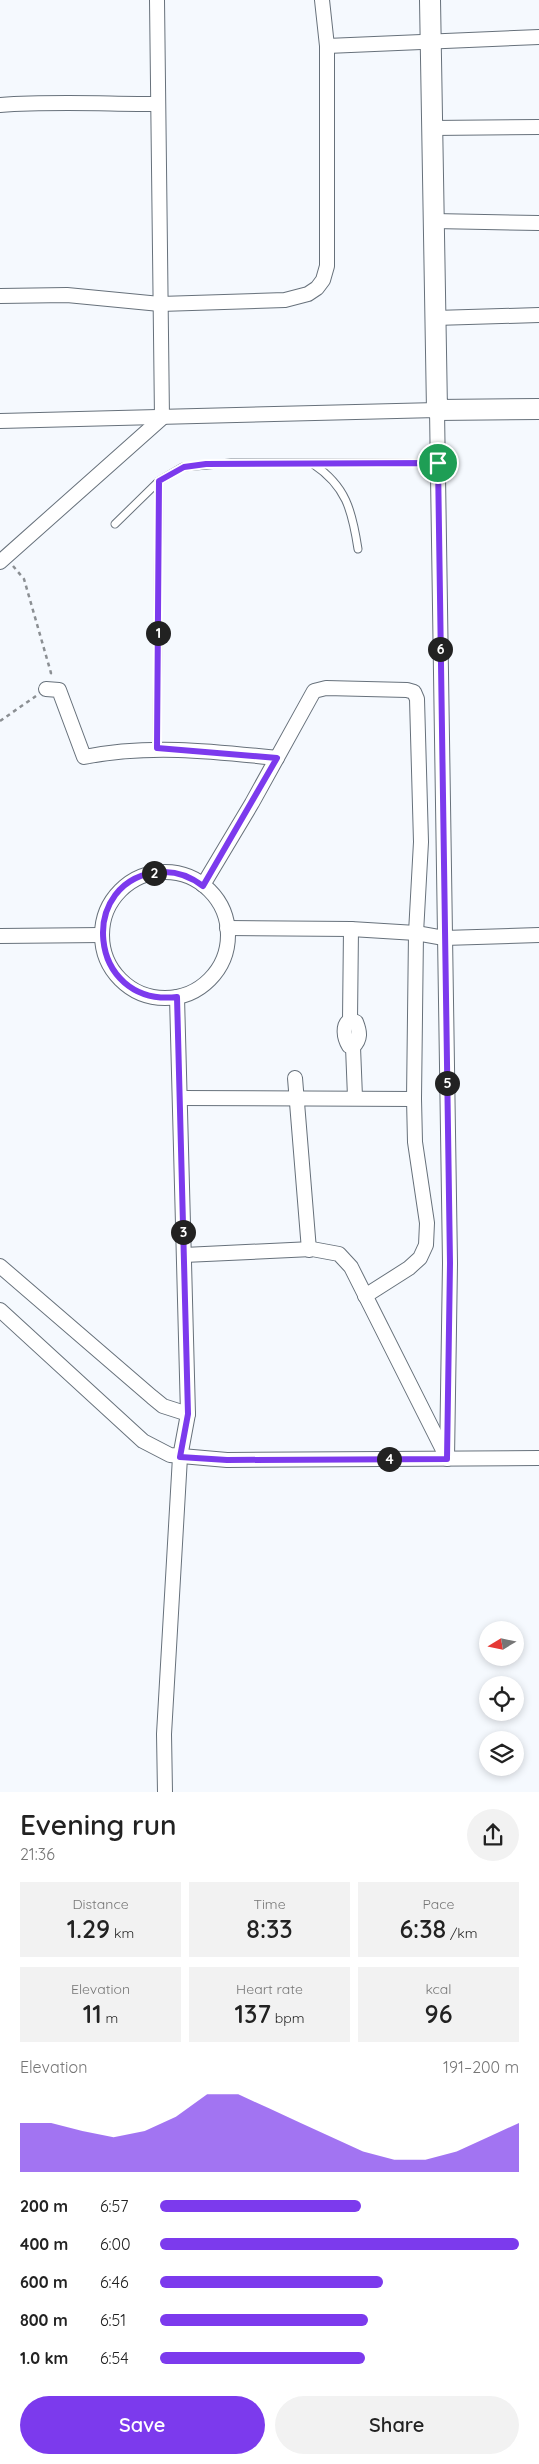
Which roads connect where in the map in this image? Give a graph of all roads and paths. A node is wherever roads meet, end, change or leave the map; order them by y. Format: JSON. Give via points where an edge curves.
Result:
{"nodes":[{"id":1,"x":157,"y":0,"type":"edge"},
{"id":2,"x":322,"y":0,"type":"edge"},
{"id":3,"x":430,"y":0,"type":"edge"},
{"id":4,"x":539,"y":36,"type":"edge"},
{"id":5,"x":431,"y":41,"type":"junction"},
{"id":6,"x":327,"y":46,"type":"junction"},
{"id":7,"x":158,"y":104,"type":"junction"},
{"id":8,"x":0,"y":105,"type":"edge"},
{"id":9,"x":539,"y":127,"type":"edge"},
{"id":10,"x":432,"y":128,"type":"junction"},
{"id":11,"x":434,"y":221,"type":"junction"},
{"id":12,"x":539,"y":223,"type":"edge"},
{"id":13,"x":0,"y":296,"type":"edge"},
{"id":14,"x":160,"y":304,"type":"junction"},
{"id":15,"x":539,"y":315,"type":"edge"},
{"id":16,"x":435,"y":318,"type":"junction"},
{"id":17,"x":539,"y":409,"type":"edge"},
{"id":18,"x":437,"y":410,"type":"junction"},
{"id":19,"x":162,"y":418,"type":"junction"},
{"id":20,"x":0,"y":420,"type":"edge"},
{"id":21,"x":312,"y":463,"type":"junction"},
{"id":22,"x":438,"y":463,"type":"junction"},
{"id":23,"x":159,"y":481,"type":"junction"},
{"id":24,"x":115,"y":524,"type":"dead end"},
{"id":25,"x":358,"y":549,"type":"dead end"},
{"id":26,"x":3,"y":559,"type":"edge"},
{"id":27,"x":46,"y":689,"type":"junction"},
{"id":28,"x":0,"y":721,"type":"edge"},
{"id":29,"x":157,"y":748,"type":"junction"},
{"id":30,"x":277,"y":758,"type":"junction"},
{"id":31,"x":203,"y":886,"type":"junction"},
{"id":32,"x":227,"y":928,"type":"junction"},
{"id":33,"x":352,"y":929,"type":"junction"},
{"id":34,"x":416,"y":933,"type":"junction"},
{"id":35,"x":102,"y":934,"type":"junction"},
{"id":36,"x":539,"y":935,"type":"edge"},
{"id":37,"x":0,"y":936,"type":"edge"},
{"id":38,"x":444,"y":938,"type":"junction"},
{"id":39,"x":177,"y":997,"type":"junction"},
{"id":40,"x":295,"y":1078,"type":"dead end"},
{"id":41,"x":180,"y":1098,"type":"junction"},
{"id":42,"x":296,"y":1098,"type":"junction"},
{"id":43,"x":355,"y":1098,"type":"junction"},
{"id":44,"x":414,"y":1099,"type":"junction"},
{"id":45,"x":309,"y":1250,"type":"junction"},
{"id":46,"x":184,"y":1255,"type":"junction"},
{"id":47,"x":0,"y":1266,"type":"edge"},
{"id":48,"x":365,"y":1296,"type":"junction"},
{"id":49,"x":0,"y":1310,"type":"edge"},
{"id":50,"x":188,"y":1414,"type":"junction"},
{"id":51,"x":180,"y":1457,"type":"junction"},
{"id":52,"x":539,"y":1458,"type":"edge"},
{"id":53,"x":447,"y":1459,"type":"junction"},
{"id":54,"x":164,"y":1792,"type":"edge"}],
"edges":[{"from":1,"to":7,"type":"street"},
{"from":2,"to":6,"type":"street"},
{"from":3,"to":5,"type":"street"},
{"from":4,"to":5,"type":"street"},
{"from":5,"to":6,"type":"street"},
{"from":5,"to":10,"type":"street"},
{"from":6,"to":14,"type":"street","via":[[327,266],[323,280],[308,294],[285,300]]},
{"from":7,"to":8,"type":"street","via":[[43,102]]},
{"from":7,"to":14,"type":"street"},
{"from":9,"to":10,"type":"street"},
{"from":10,"to":11,"type":"street"},
{"from":11,"to":12,"type":"street"},
{"from":11,"to":16,"type":"street"},
{"from":13,"to":14,"type":"street","via":[[67,295]]},
{"from":14,"to":19,"type":"street"},
{"from":15,"to":16,"type":"street"},
{"from":16,"to":18,"type":"street"},
{"from":17,"to":18,"type":"street"},
{"from":18,"to":19,"type":"street"},
{"from":18,"to":22,"type":"street"},
{"from":19,"to":20,"type":"street"},
{"from":19,"to":26,"type":"street"},
{"from":21,"to":22,"type":"lane"},
{"from":21,"to":23,"type":"lane","via":[[191,466]]},
{"from":21,"to":25,"type":"lane","via":[[329,474],[341,491],[352,517]]},
{"from":22,"to":38,"type":"street"},
{"from":23,"to":24,"type":"lane"},
{"from":23,"to":29,"type":"lane"},
{"from":26,"to":27,"type":"path","via":[[24,579],[50,673]]},
{"from":27,"to":28,"type":"path"},
{"from":27,"to":29,"type":"street","via":[[59,690],[84,757]]},
{"from":29,"to":30,"type":"street"},
{"from":30,"to":31,"type":"street"},
{"from":30,"to":34,"type":"street","via":[[312,694],[319,688],[414,692],[417,699],[421,842]]},
{"from":31,"to":32,"type":"street","via":[[218,900]]},
{"from":31,"to":35,"type":"street","via":[[183,874],[169,872],[140,877],[127,884],[113,900]]},
{"from":32,"to":33,"type":"street"},
{"from":32,"to":39,"type":"street","via":[[224,957],[217,970],[196,990]]},
{"from":33,"to":34,"type":"street"},
{"from":33,"to":43,"type":"street","via":[[350,1020],[345,1033],[346,1041],[353,1047]]},
{"from":34,"to":38,"type":"street"},
{"from":34,"to":44,"type":"street"},
{"from":35,"to":37,"type":"street"},
{"from":35,"to":39,"type":"street","via":[[108,963],[127,986],[153,997]]},
{"from":36,"to":38,"type":"street"},
{"from":38,"to":53,"type":"street","via":[[450,1263]]},
{"from":39,"to":41,"type":"street"},
{"from":40,"to":42,"type":"street"},
{"from":41,"to":42,"type":"street"},
{"from":41,"to":46,"type":"street"},
{"from":42,"to":43,"type":"street"},
{"from":42,"to":45,"type":"street"},
{"from":43,"to":44,"type":"street"},
{"from":44,"to":48,"type":"street","via":[[415,1142],[427,1223],[426,1245],[420,1258],[409,1268]]},
{"from":45,"to":46,"type":"street"},
{"from":45,"to":48,"type":"street","via":[[339,1254],[351,1267]]},
{"from":46,"to":50,"type":"street"},
{"from":47,"to":50,"type":"street","via":[[163,1406]]},
{"from":48,"to":53,"type":"street"},
{"from":49,"to":51,"type":"street","via":[[143,1441],[162,1452]]},
{"from":50,"to":51,"type":"street"},
{"from":51,"to":53,"type":"street","via":[[227,1460]]},
{"from":51,"to":54,"type":"street","via":[[164,1734]]},
{"from":52,"to":53,"type":"street"}]}
